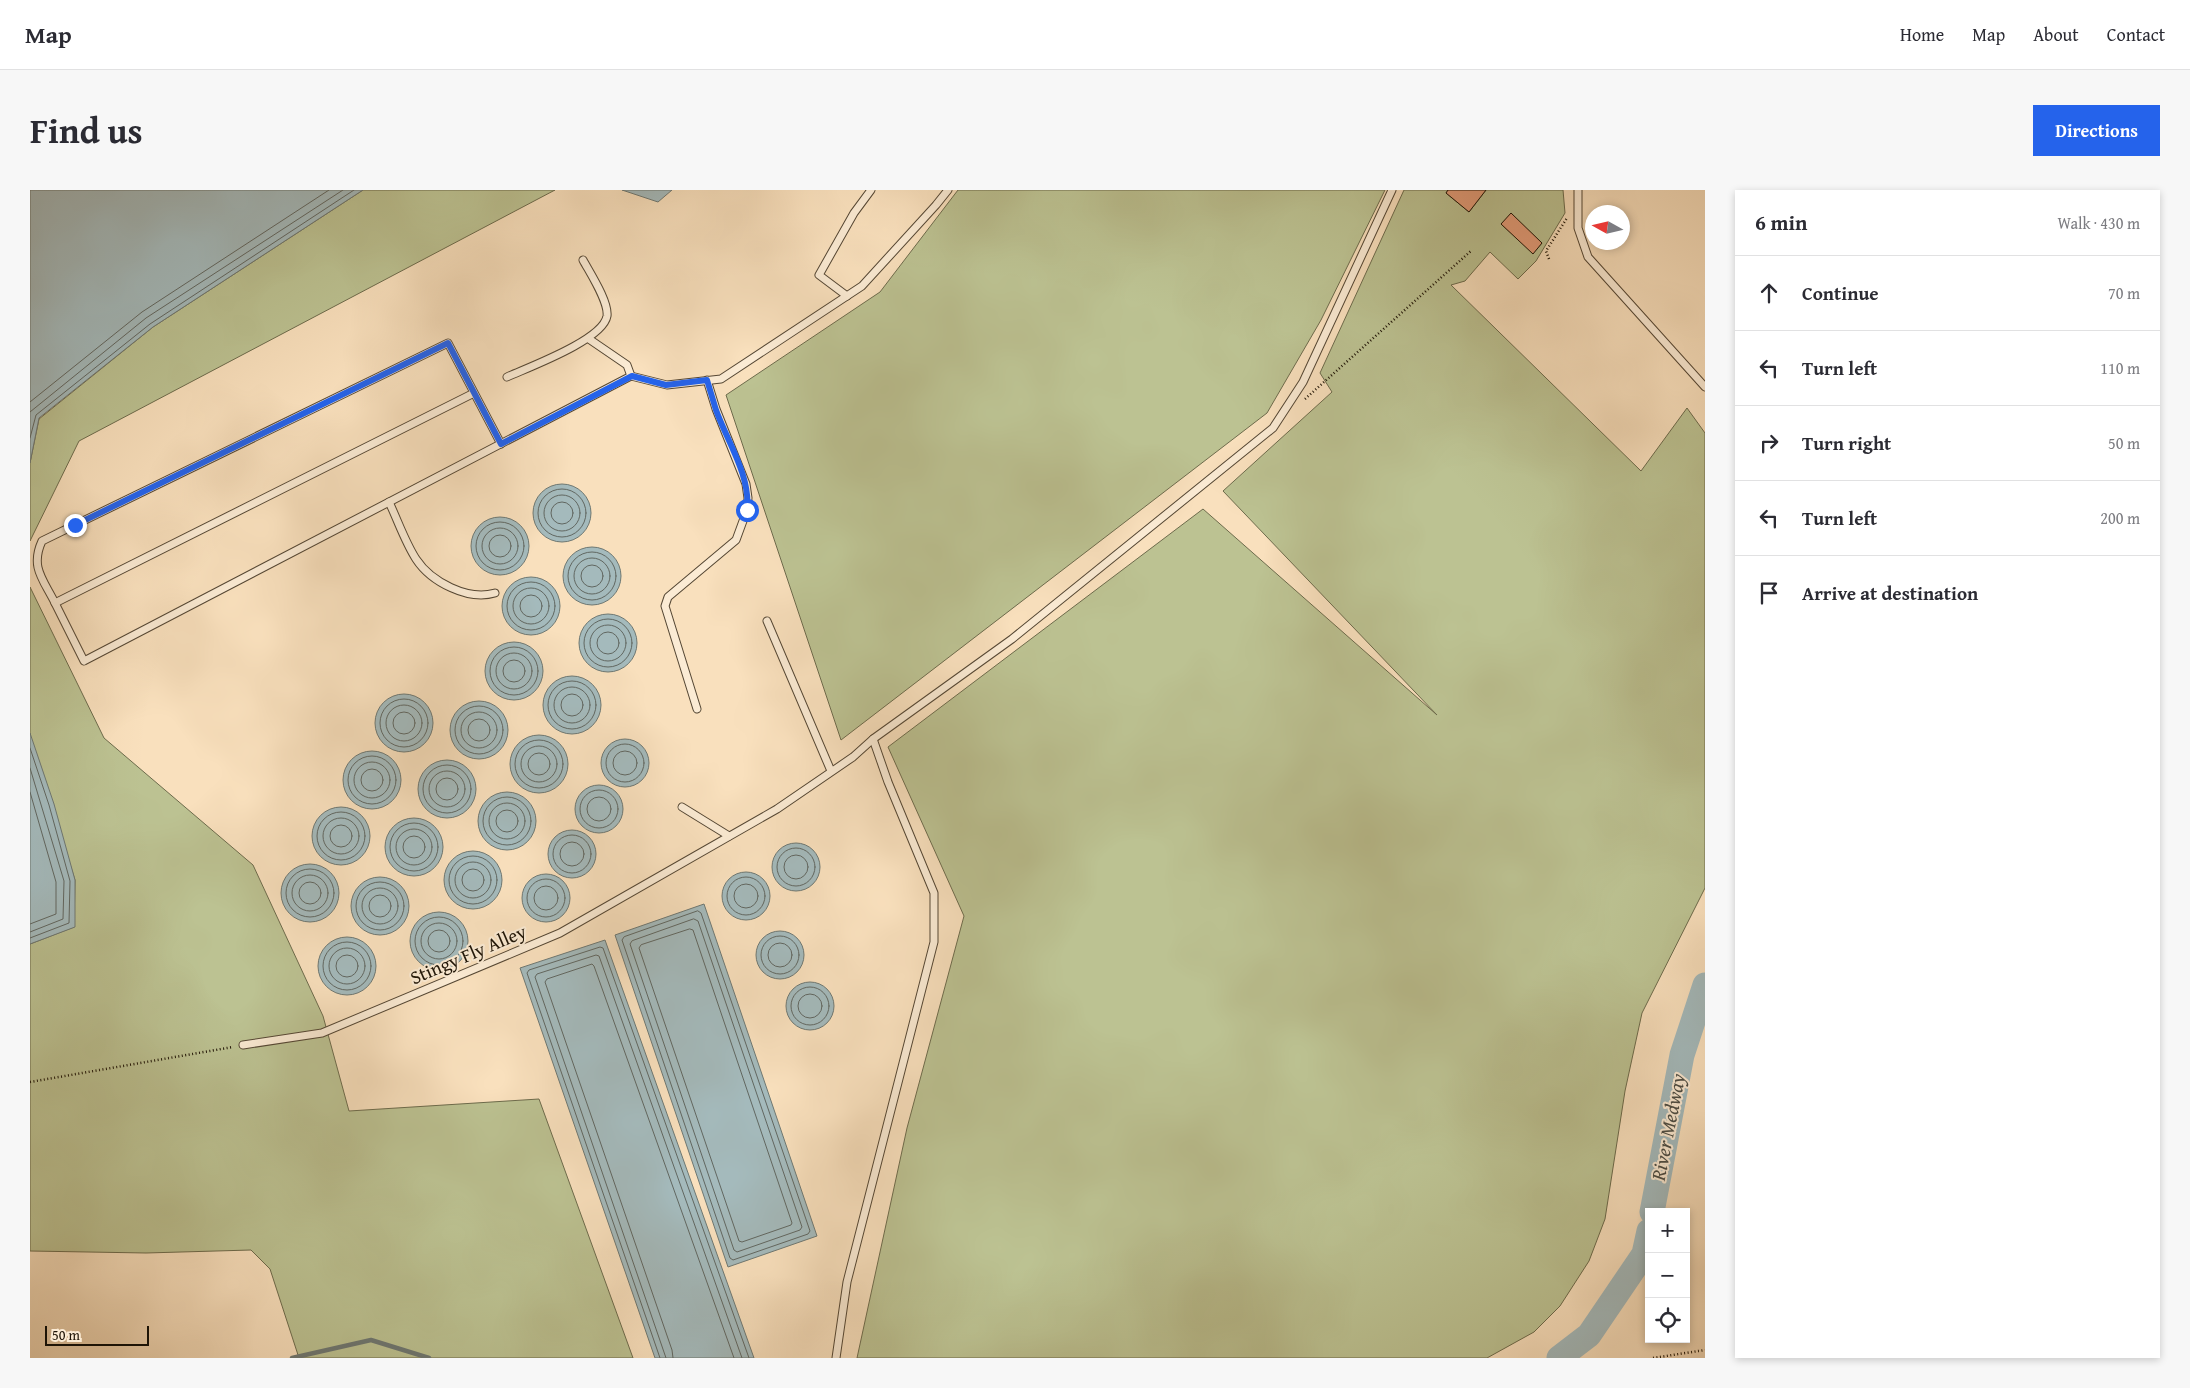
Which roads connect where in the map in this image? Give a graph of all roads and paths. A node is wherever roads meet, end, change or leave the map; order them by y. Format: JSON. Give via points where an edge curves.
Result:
{"nodes":[{"id":1,"x":870,"y":190,"type":"edge"},
{"id":2,"x":948,"y":190,"type":"edge"},
{"id":3,"x":1392,"y":190,"type":"edge"},
{"id":4,"x":1578,"y":190,"type":"edge"},
{"id":5,"x":1569,"y":216,"type":"dead end"},
{"id":6,"x":1472,"y":250,"type":"dead end"},
{"id":7,"x":1549,"y":259,"type":"dead end"},
{"id":8,"x":583,"y":260,"type":"dead end"},
{"id":9,"x":847,"y":296,"type":"junction"},
{"id":10,"x":589,"y":339,"type":"junction"},
{"id":11,"x":632,"y":376,"type":"junction"},
{"id":12,"x":508,"y":377,"type":"dead end"},
{"id":13,"x":707,"y":380,"type":"junction"},
{"id":14,"x":1705,"y":387,"type":"edge"},
{"id":15,"x":474,"y":393,"type":"junction"},
{"id":16,"x":1302,"y":402,"type":"dead end"},
{"id":17,"x":501,"y":444,"type":"junction"},
{"id":18,"x":389,"y":502,"type":"junction"},
{"id":19,"x":495,"y":593,"type":"dead end"},
{"id":20,"x":55,"y":603,"type":"junction"},
{"id":21,"x":767,"y":621,"type":"dead end"},
{"id":22,"x":697,"y":709,"type":"dead end"},
{"id":23,"x":873,"y":739,"type":"junction"},
{"id":24,"x":831,"y":772,"type":"junction"},
{"id":25,"x":682,"y":807,"type":"dead end"},
{"id":26,"x":729,"y":836,"type":"junction"},
{"id":27,"x":243,"y":1045,"type":"joint"},
{"id":28,"x":30,"y":1082,"type":"edge"},
{"id":29,"x":1705,"y":1350,"type":"edge"},
{"id":30,"x":836,"y":1358,"type":"edge"},
{"id":31,"x":1653,"y":1358,"type":"edge"}],
"edges":[{"from":1,"to":9,"type":"lane","via":[[819,275]]},
{"from":2,"to":9,"type":"lane","via":[[862,286]]},
{"from":3,"to":23,"type":"lane","name":"Stingy Fly Alley","via":[[1303,382],[1273,428],[1012,639]]},
{"from":4,"to":14,"type":"lane","via":[[1578,228],[1588,257]]},
{"from":5,"to":7,"type":"path","via":[[1546,251]]},
{"from":6,"to":16,"type":"path"},
{"from":8,"to":10,"type":"lane","via":[[606,305],[607,316],[602,327]]},
{"from":9,"to":13,"type":"lane","via":[[722,379]]},
{"from":10,"to":11,"type":"lane","via":[[627,366]]},
{"from":10,"to":12,"type":"lane"},
{"from":11,"to":13,"type":"lane","via":[[666,385]]},
{"from":11,"to":17,"type":"lane"},
{"from":13,"to":22,"type":"lane","via":[[746,484],[748,498],[736,540],[668,597],[665,606]]},
{"from":15,"to":17,"type":"lane"},
{"from":15,"to":20,"type":"lane"},
{"from":15,"to":20,"type":"lane","via":[[448,343],[42,541],[35,565]]},
{"from":17,"to":18,"type":"lane"},
{"from":18,"to":19,"type":"lane","via":[[415,558],[423,568],[459,590],[479,595]]},
{"from":18,"to":20,"type":"lane","via":[[84,661]]},
{"from":21,"to":24,"type":"lane"},
{"from":23,"to":24,"type":"lane","name":"Stingy Fly Alley"},
{"from":23,"to":30,"type":"lane","via":[[934,893],[934,942],[847,1282]]},
{"from":24,"to":26,"type":"lane","name":"Stingy Fly Alley","via":[[777,809]]},
{"from":25,"to":26,"type":"lane"},
{"from":26,"to":27,"type":"lane","name":"Stingy Fly Alley","via":[[560,934],[322,1032]]},
{"from":27,"to":28,"type":"path"},
{"from":29,"to":31,"type":"path"}]}
